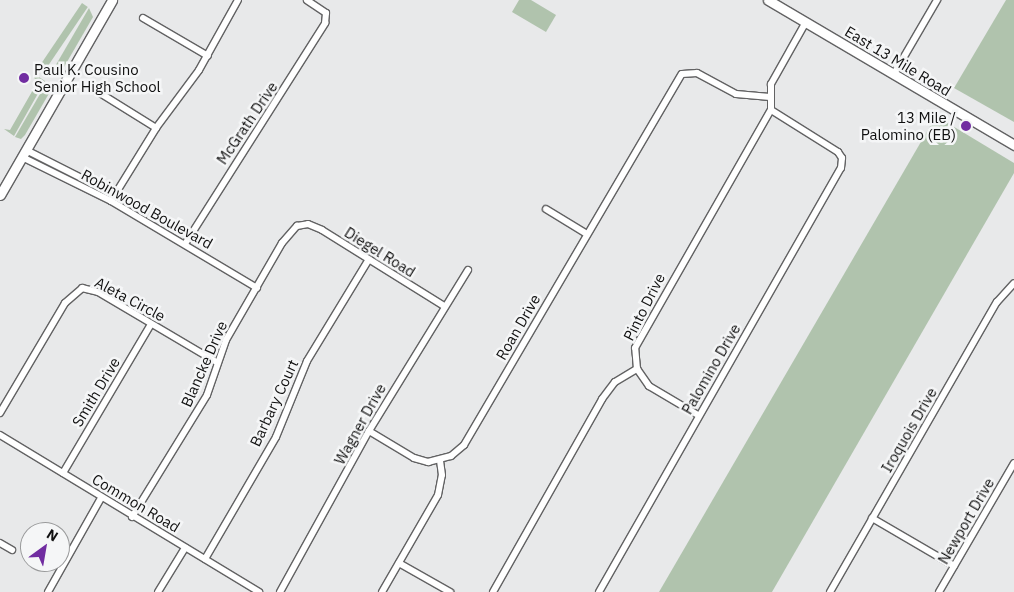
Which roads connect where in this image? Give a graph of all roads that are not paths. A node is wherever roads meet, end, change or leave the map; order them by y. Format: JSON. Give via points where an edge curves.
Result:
{"nodes":[{"id":1,"x":112,"y":0,"type":"edge"},
{"id":2,"x":238,"y":0,"type":"edge"},
{"id":3,"x":307,"y":0,"type":"edge"},
{"id":4,"x":768,"y":0,"type":"edge"},
{"id":5,"x":937,"y":0,"type":"edge"},
{"id":6,"x":142,"y":18,"type":"dead end"},
{"id":7,"x":806,"y":22,"type":"junction"},
{"id":8,"x":208,"y":56,"type":"junction"},
{"id":9,"x":894,"y":74,"type":"junction"},
{"id":10,"x":95,"y":90,"type":"dead end"},
{"id":11,"x":770,"y":97,"type":"junction"},
{"id":12,"x":770,"y":110,"type":"junction"},
{"id":13,"x":156,"y":128,"type":"junction"},
{"id":14,"x":1014,"y":145,"type":"edge"},
{"id":15,"x":24,"y":153,"type":"junction"},
{"id":16,"x":0,"y":195,"type":"edge"},
{"id":17,"x":113,"y":198,"type":"junction"},
{"id":18,"x":546,"y":209,"type":"dead end"},
{"id":19,"x":301,"y":224,"type":"joint"},
{"id":20,"x":586,"y":234,"type":"junction"},
{"id":21,"x":185,"y":244,"type":"junction"},
{"id":22,"x":369,"y":259,"type":"junction"},
{"id":23,"x":468,"y":270,"type":"dead end"},
{"id":24,"x":1014,"y":283,"type":"edge"},
{"id":25,"x":257,"y":288,"type":"junction"},
{"id":26,"x":444,"y":306,"type":"junction"},
{"id":27,"x":151,"y":324,"type":"junction"},
{"id":28,"x":218,"y":363,"type":"junction"},
{"id":29,"x":637,"y":369,"type":"junction"},
{"id":30,"x":0,"y":413,"type":"edge"},
{"id":31,"x":698,"y":415,"type":"junction"},
{"id":32,"x":369,"y":431,"type":"junction"},
{"id":33,"x":0,"y":435,"type":"edge"},
{"id":34,"x":440,"y":461,"type":"junction"},
{"id":35,"x":1014,"y":463,"type":"edge"},
{"id":36,"x":63,"y":473,"type":"junction"},
{"id":37,"x":101,"y":498,"type":"junction"},
{"id":38,"x":132,"y":517,"type":"junction"},
{"id":39,"x":872,"y":518,"type":"junction"},
{"id":40,"x":0,"y":543,"type":"edge"},
{"id":41,"x":185,"y":548,"type":"junction"},
{"id":42,"x":12,"y":550,"type":"dead end"},
{"id":43,"x":205,"y":559,"type":"junction"},
{"id":44,"x":399,"y":563,"type":"junction"},
{"id":45,"x":954,"y":566,"type":"junction"},
{"id":46,"x":48,"y":592,"type":"edge"},
{"id":47,"x":158,"y":592,"type":"edge"},
{"id":48,"x":259,"y":592,"type":"edge"},
{"id":49,"x":280,"y":592,"type":"edge"},
{"id":50,"x":382,"y":592,"type":"edge"},
{"id":51,"x":450,"y":592,"type":"edge"},
{"id":52,"x":493,"y":592,"type":"edge"},
{"id":53,"x":599,"y":592,"type":"edge"},
{"id":54,"x":830,"y":592,"type":"edge"},
{"id":55,"x":939,"y":592,"type":"edge"}],
"edges":[{"from":1,"to":15,"type":"main road"},
{"from":2,"to":8,"type":"street"},
{"from":3,"to":21,"type":"street","name":"McGrath Drive","via":[[327,15],[275,106],[216,191]]},
{"from":4,"to":7,"type":"main road","name":"East 13 Mile Road"},
{"from":5,"to":9,"type":"street"},
{"from":6,"to":8,"type":"street"},
{"from":7,"to":9,"type":"main road","name":"East 13 Mile Road"},
{"from":7,"to":11,"type":"street","via":[[776,74]]},
{"from":8,"to":13,"type":"street"},
{"from":9,"to":14,"type":"main road","name":"East 13 Mile Road"},
{"from":10,"to":13,"type":"street"},
{"from":11,"to":12,"type":"street"},
{"from":11,"to":20,"type":"street","name":"Roan Drive","via":[[736,94],[686,71],[677,79]]},
{"from":12,"to":29,"type":"street","name":"Pinto Drive","via":[[642,330],[635,348]]},
{"from":12,"to":31,"type":"street","name":"Palomino Drive","via":[[842,158],[839,173]]},
{"from":13,"to":17,"type":"street"},
{"from":15,"to":16,"type":"main road"},
{"from":15,"to":17,"type":"street","name":"Robinwood Boulevard"},
{"from":17,"to":21,"type":"street","name":"Robinwood Boulevard"},
{"from":18,"to":20,"type":"street"},
{"from":19,"to":22,"type":"street","name":"Diegel Road","via":[[322,230]]},
{"from":19,"to":25,"type":"street","name":"Blancke Drive","via":[[282,243]]},
{"from":20,"to":34,"type":"street","name":"Roan Drive","via":[[468,438],[458,450]]},
{"from":21,"to":25,"type":"street","name":"Robinwood Boulevard"},
{"from":22,"to":26,"type":"street","name":"Diegel Road"},
{"from":22,"to":43,"type":"street","name":"Barbary Court","via":[[307,361],[276,437]]},
{"from":23,"to":26,"type":"street","name":"Wagner Drive"},
{"from":24,"to":39,"type":"street","name":"Iroquois Drive","via":[[997,302]]},
{"from":25,"to":28,"type":"street","name":"Blancke Drive","via":[[226,340]]},
{"from":26,"to":32,"type":"street","name":"Wagner Drive"},
{"from":27,"to":28,"type":"street","name":"Aleta Circle"},
{"from":27,"to":30,"type":"street","name":"Aleta Circle","via":[[92,290],[77,290],[58,314]]},
{"from":27,"to":36,"type":"street","name":"Smith Drive"},
{"from":28,"to":38,"type":"street","name":"Blancke Drive","via":[[194,419]]},
{"from":29,"to":31,"type":"street","via":[[657,392]]},
{"from":29,"to":52,"type":"street","via":[[615,382],[602,399]]},
{"from":31,"to":53,"type":"street","name":"Palomino Drive"},
{"from":32,"to":34,"type":"street","via":[[414,458]]},
{"from":32,"to":49,"type":"street","name":"Wagner Drive"},
{"from":33,"to":36,"type":"street","name":"Common Road"},
{"from":34,"to":44,"type":"street","via":[[442,475],[438,495]]},
{"from":35,"to":45,"type":"street","name":"Newport Drive"},
{"from":36,"to":37,"type":"street","name":"Common Road"},
{"from":37,"to":38,"type":"street","name":"Common Road"},
{"from":37,"to":46,"type":"street"},
{"from":38,"to":41,"type":"street","name":"Common Road"},
{"from":39,"to":45,"type":"street"},
{"from":39,"to":54,"type":"street","name":"Iroquois Drive"},
{"from":40,"to":42,"type":"street"},
{"from":41,"to":43,"type":"street","name":"Common Road"},
{"from":41,"to":47,"type":"street"},
{"from":43,"to":48,"type":"street","name":"Common Road"},
{"from":44,"to":50,"type":"street"},
{"from":44,"to":51,"type":"street"},
{"from":45,"to":55,"type":"street","name":"Newport Drive"}]}
